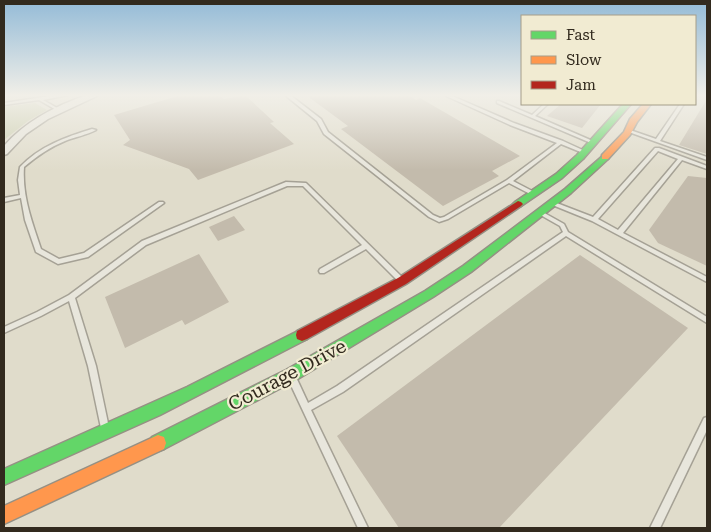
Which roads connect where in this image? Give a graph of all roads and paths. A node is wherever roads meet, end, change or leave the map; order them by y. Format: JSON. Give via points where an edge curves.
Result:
{"nodes":[{"id":1,"x":40,"y":120,"type":"edge"},
{"id":2,"x":319,"y":120,"type":"edge"},
{"id":3,"x":502,"y":120,"type":"edge"},
{"id":4,"x":539,"y":120,"type":"edge"},
{"id":5,"x":613,"y":120,"type":"edge"},
{"id":6,"x":636,"y":120,"type":"edge"},
{"id":7,"x":671,"y":120,"type":"edge"},
{"id":8,"x":94,"y":130,"type":"dead end"},
{"id":9,"x":628,"y":131,"type":"junction"},
{"id":10,"x":657,"y":141,"type":"junction"},
{"id":11,"x":561,"y":142,"type":"junction"},
{"id":12,"x":593,"y":142,"type":"junction"},
{"id":13,"x":4,"y":152,"type":"edge"},
{"id":14,"x":585,"y":152,"type":"junction"},
{"id":15,"x":681,"y":158,"type":"junction"},
{"id":16,"x":707,"y":158,"type":"edge"},
{"id":17,"x":707,"y":168,"type":"edge"},
{"id":18,"x":509,"y":181,"type":"junction"},
{"id":19,"x":534,"y":194,"type":"junction"},
{"id":20,"x":24,"y":196,"type":"junction"},
{"id":21,"x":4,"y":200,"type":"edge"},
{"id":22,"x":161,"y":203,"type":"dead end"},
{"id":23,"x":552,"y":203,"type":"junction"},
{"id":24,"x":539,"y":212,"type":"junction"},
{"id":25,"x":594,"y":220,"type":"junction"},
{"id":26,"x":566,"y":233,"type":"junction"},
{"id":27,"x":619,"y":233,"type":"junction"},
{"id":28,"x":366,"y":246,"type":"junction"},
{"id":29,"x":322,"y":270,"type":"dead end"},
{"id":30,"x":707,"y":280,"type":"edge"},
{"id":31,"x":402,"y":281,"type":"junction"},
{"id":32,"x":71,"y":297,"type":"junction"},
{"id":33,"x":707,"y":320,"type":"edge"},
{"id":34,"x":4,"y":330,"type":"edge"},
{"id":35,"x":291,"y":375,"type":"junction"},
{"id":36,"x":306,"y":408,"type":"junction"},
{"id":37,"x":707,"y":421,"type":"edge"},
{"id":38,"x":106,"y":432,"type":"junction"},
{"id":39,"x":4,"y":477,"type":"edge"},
{"id":40,"x":4,"y":515,"type":"edge"},
{"id":41,"x":363,"y":528,"type":"edge"},
{"id":42,"x":655,"y":528,"type":"edge"}],
"edges":[{"from":1,"to":13,"type":"street","via":[[14,139]]},
{"from":2,"to":18,"type":"lane","via":[[326,133],[439,220]]},
{"from":3,"to":11,"type":"lane"},
{"from":4,"to":12,"type":"lane"},
{"from":5,"to":12,"type":"street","name":"Courage Drive"},
{"from":6,"to":9,"type":"street","name":"Courage Drive"},
{"from":7,"to":10,"type":"lane"},
{"from":8,"to":20,"type":"lane","via":[[38,152],[22,167]]},
{"from":9,"to":10,"type":"lane"},
{"from":9,"to":23,"type":"street","name":"Courage Drive","via":[[598,165]]},
{"from":10,"to":16,"type":"lane"},
{"from":11,"to":14,"type":"lane"},
{"from":11,"to":18,"type":"lane"},
{"from":12,"to":14,"type":"street","name":"Courage Drive"},
{"from":14,"to":19,"type":"street","name":"Courage Drive"},
{"from":15,"to":17,"type":"lane"},
{"from":15,"to":25,"type":"lane","via":[[657,149]]},
{"from":15,"to":27,"type":"lane"},
{"from":18,"to":19,"type":"lane"},
{"from":19,"to":23,"type":"street"},
{"from":19,"to":31,"type":"street","name":"Courage Drive"},
{"from":20,"to":21,"type":"lane"},
{"from":20,"to":22,"type":"lane","via":[[38,250],[58,262],[86,255]]},
{"from":23,"to":24,"type":"street","name":"Courage Drive"},
{"from":23,"to":25,"type":"lane"},
{"from":24,"to":26,"type":"lane","via":[[562,225]]},
{"from":24,"to":35,"type":"street","name":"Courage Drive","via":[[467,269],[429,294]]},
{"from":25,"to":27,"type":"lane"},
{"from":26,"to":33,"type":"lane"},
{"from":26,"to":36,"type":"lane","via":[[340,389]]},
{"from":27,"to":30,"type":"lane"},
{"from":28,"to":29,"type":"lane"},
{"from":28,"to":31,"type":"lane"},
{"from":28,"to":32,"type":"lane","via":[[304,184],[286,184],[144,243]]},
{"from":31,"to":38,"type":"street","name":"Courage Drive","via":[[268,354]]},
{"from":32,"to":34,"type":"lane"},
{"from":32,"to":38,"type":"lane","via":[[92,366]]},
{"from":35,"to":36,"type":"lane"},
{"from":35,"to":40,"type":"street","name":"Courage Drive","via":[[162,441]]},
{"from":36,"to":41,"type":"lane"},
{"from":37,"to":42,"type":"lane"},
{"from":38,"to":39,"type":"street","name":"Courage Drive"}]}
